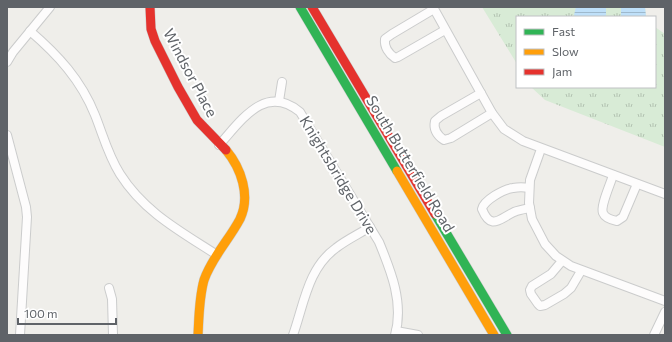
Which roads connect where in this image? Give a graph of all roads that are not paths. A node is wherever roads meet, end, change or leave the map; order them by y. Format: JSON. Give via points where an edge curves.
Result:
{"nodes":[{"id":1,"x":50,"y":7,"type":"edge"},
{"id":2,"x":150,"y":7,"type":"edge"},
{"id":3,"x":300,"y":7,"type":"edge"},
{"id":4,"x":312,"y":7,"type":"edge"},
{"id":5,"x":433,"y":8,"type":"edge"},
{"id":6,"x":445,"y":30,"type":"junction"},
{"id":7,"x":30,"y":31,"type":"junction"},
{"id":8,"x":7,"y":62,"type":"edge"},
{"id":9,"x":282,"y":82,"type":"dead end"},
{"id":10,"x":481,"y":93,"type":"junction"},
{"id":11,"x":279,"y":101,"type":"junction"},
{"id":12,"x":492,"y":113,"type":"junction"},
{"id":13,"x":7,"y":135,"type":"edge"},
{"id":14,"x":219,"y":145,"type":"junction"},
{"id":15,"x":542,"y":149,"type":"junction"},
{"id":16,"x":614,"y":175,"type":"junction"},
{"id":17,"x":637,"y":184,"type":"junction"},
{"id":18,"x":529,"y":188,"type":"junction"},
{"id":19,"x":665,"y":194,"type":"edge"},
{"id":20,"x":530,"y":208,"type":"junction"},
{"id":21,"x":370,"y":227,"type":"junction"},
{"id":22,"x":218,"y":255,"type":"junction"},
{"id":23,"x":562,"y":261,"type":"junction"},
{"id":24,"x":581,"y":271,"type":"junction"},
{"id":25,"x":108,"y":288,"type":"dead end"},
{"id":26,"x":665,"y":301,"type":"edge"},
{"id":27,"x":665,"y":312,"type":"edge"},
{"id":28,"x":396,"y":333,"type":"edge"},
{"id":29,"x":20,"y":335,"type":"edge"},
{"id":30,"x":113,"y":335,"type":"edge"},
{"id":31,"x":198,"y":335,"type":"edge"},
{"id":32,"x":293,"y":335,"type":"edge"},
{"id":33,"x":418,"y":335,"type":"edge"},
{"id":34,"x":494,"y":335,"type":"edge"},
{"id":35,"x":507,"y":335,"type":"edge"},
{"id":36,"x":654,"y":335,"type":"edge"}],
"edges":[{"from":1,"to":7,"type":"street"},
{"from":2,"to":14,"type":"main road","name":"Windsor Place","via":[[151,29],[155,41],[192,113]]},
{"from":3,"to":34,"type":"main road","name":"South Butterfield Road"},
{"from":4,"to":35,"type":"main road","name":"South Butterfield Road"},
{"from":5,"to":6,"type":"street"},
{"from":5,"to":6,"type":"street","via":[[385,40],[387,50],[395,58],[398,57]]},
{"from":6,"to":10,"type":"street"},
{"from":7,"to":8,"type":"street"},
{"from":7,"to":22,"type":"street","via":[[62,61],[80,85],[95,115],[110,156],[130,189],[162,220]]},
{"from":9,"to":11,"type":"street"},
{"from":10,"to":12,"type":"street"},
{"from":10,"to":12,"type":"street","via":[[441,116],[435,122],[434,129],[444,140]]},
{"from":11,"to":14,"type":"street","via":[[252,109]]},
{"from":11,"to":21,"type":"street","name":"Knightsbridge Drive","via":[[296,109],[304,117]]},
{"from":12,"to":15,"type":"street","via":[[514,137]]},
{"from":13,"to":29,"type":"street","via":[[27,217]]},
{"from":14,"to":22,"type":"main road","name":"Windsor Place","via":[[233,159],[239,170],[245,199],[240,218]]},
{"from":15,"to":16,"type":"street"},
{"from":15,"to":18,"type":"street"},
{"from":16,"to":17,"type":"street"},
{"from":16,"to":17,"type":"street","via":[[602,209],[608,218],[617,221],[623,217]]},
{"from":17,"to":19,"type":"street"},
{"from":18,"to":20,"type":"street"},
{"from":18,"to":20,"type":"street","via":[[515,187],[504,190],[485,202],[482,208],[488,220],[493,222]]},
{"from":20,"to":23,"type":"street","via":[[541,238]]},
{"from":21,"to":28,"type":"street","name":"Knightsbridge Drive","via":[[388,263],[394,285],[398,312]]},
{"from":21,"to":32,"type":"street","via":[[336,248],[320,264],[308,286]]},
{"from":22,"to":31,"type":"main road","name":"Windsor Place","via":[[208,271],[202,289]]},
{"from":23,"to":24,"type":"street"},
{"from":23,"to":24,"type":"street","via":[[551,274],[530,290],[540,306],[564,294],[576,282]]},
{"from":24,"to":26,"type":"street"},
{"from":25,"to":30,"type":"street","via":[[112,299]]},
{"from":27,"to":36,"type":"street"},
{"from":28,"to":33,"type":"street"}]}
